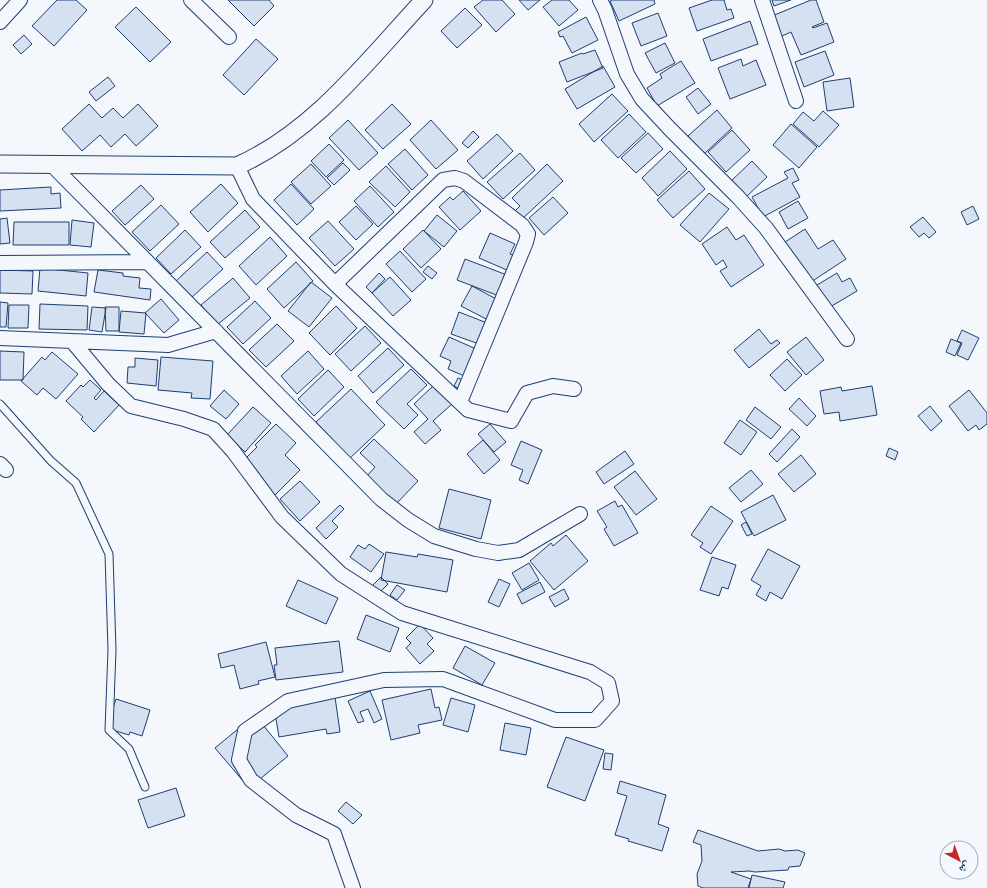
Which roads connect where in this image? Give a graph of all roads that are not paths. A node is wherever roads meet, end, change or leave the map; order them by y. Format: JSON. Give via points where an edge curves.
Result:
{"nodes":[{"id":1,"x":20,"y":0,"type":"edge"},
{"id":2,"x":191,"y":0,"type":"edge"},
{"id":3,"x":424,"y":0,"type":"edge"},
{"id":4,"x":600,"y":0,"type":"edge"},
{"id":5,"x":762,"y":0,"type":"edge"},
{"id":6,"x":0,"y":22,"type":"edge"},
{"id":7,"x":229,"y":37,"type":"dead end"},
{"id":8,"x":796,"y":101,"type":"dead end"},
{"id":9,"x":0,"y":164,"type":"edge"},
{"id":10,"x":51,"y":164,"type":"junction"},
{"id":11,"x":237,"y":166,"type":"junction"},
{"id":12,"x":147,"y":262,"type":"junction"},
{"id":13,"x":0,"y":263,"type":"edge"},
{"id":14,"x":334,"y":284,"type":"junction"},
{"id":15,"x":216,"y":331,"type":"junction"},
{"id":16,"x":0,"y":338,"type":"edge"},
{"id":17,"x":847,"y":340,"type":"dead end"},
{"id":18,"x":72,"y":341,"type":"junction"},
{"id":19,"x":574,"y":389,"type":"dead end"},
{"id":20,"x":460,"y":402,"type":"junction"},
{"id":21,"x":0,"y":404,"type":"edge"},
{"id":22,"x":580,"y":514,"type":"dead end"},
{"id":23,"x":145,"y":787,"type":"dead end"},
{"id":24,"x":353,"y":888,"type":"edge"}],
"edges":[{"from":1,"to":6,"type":"street"},
{"from":2,"to":7,"type":"street"},
{"from":3,"to":11,"type":"street","via":[[328,104],[270,149]]},
{"from":4,"to":17,"type":"street","via":[[627,74],[642,99],[766,228]]},
{"from":5,"to":8,"type":"street"},
{"from":9,"to":10,"type":"street"},
{"from":10,"to":11,"type":"street"},
{"from":10,"to":12,"type":"street"},
{"from":11,"to":14,"type":"street","via":[[252,199]]},
{"from":12,"to":13,"type":"street"},
{"from":12,"to":15,"type":"street"},
{"from":14,"to":20,"type":"street"},
{"from":14,"to":20,"type":"street","via":[[443,180],[455,178],[464,181],[522,225],[528,234],[526,242]]},
{"from":15,"to":18,"type":"street","via":[[168,345]]},
{"from":15,"to":22,"type":"street","via":[[381,499],[434,536],[498,553],[519,550]]},
{"from":16,"to":18,"type":"street"},
{"from":18,"to":24,"type":"street","via":[[108,384],[131,406],[213,429],[233,451],[282,517],[341,574],[402,612],[590,672],[608,684],[612,701],[595,720],[555,720],[443,679],[384,680],[288,701],[245,731],[239,760],[251,780],[296,815],[334,834]]},
{"from":19,"to":20,"type":"street","via":[[553,386],[527,393],[511,421],[468,410]]},
{"from":21,"to":23,"type":"lane","via":[[51,461],[76,483],[109,554],[112,650],[109,730],[129,749]]}]}
